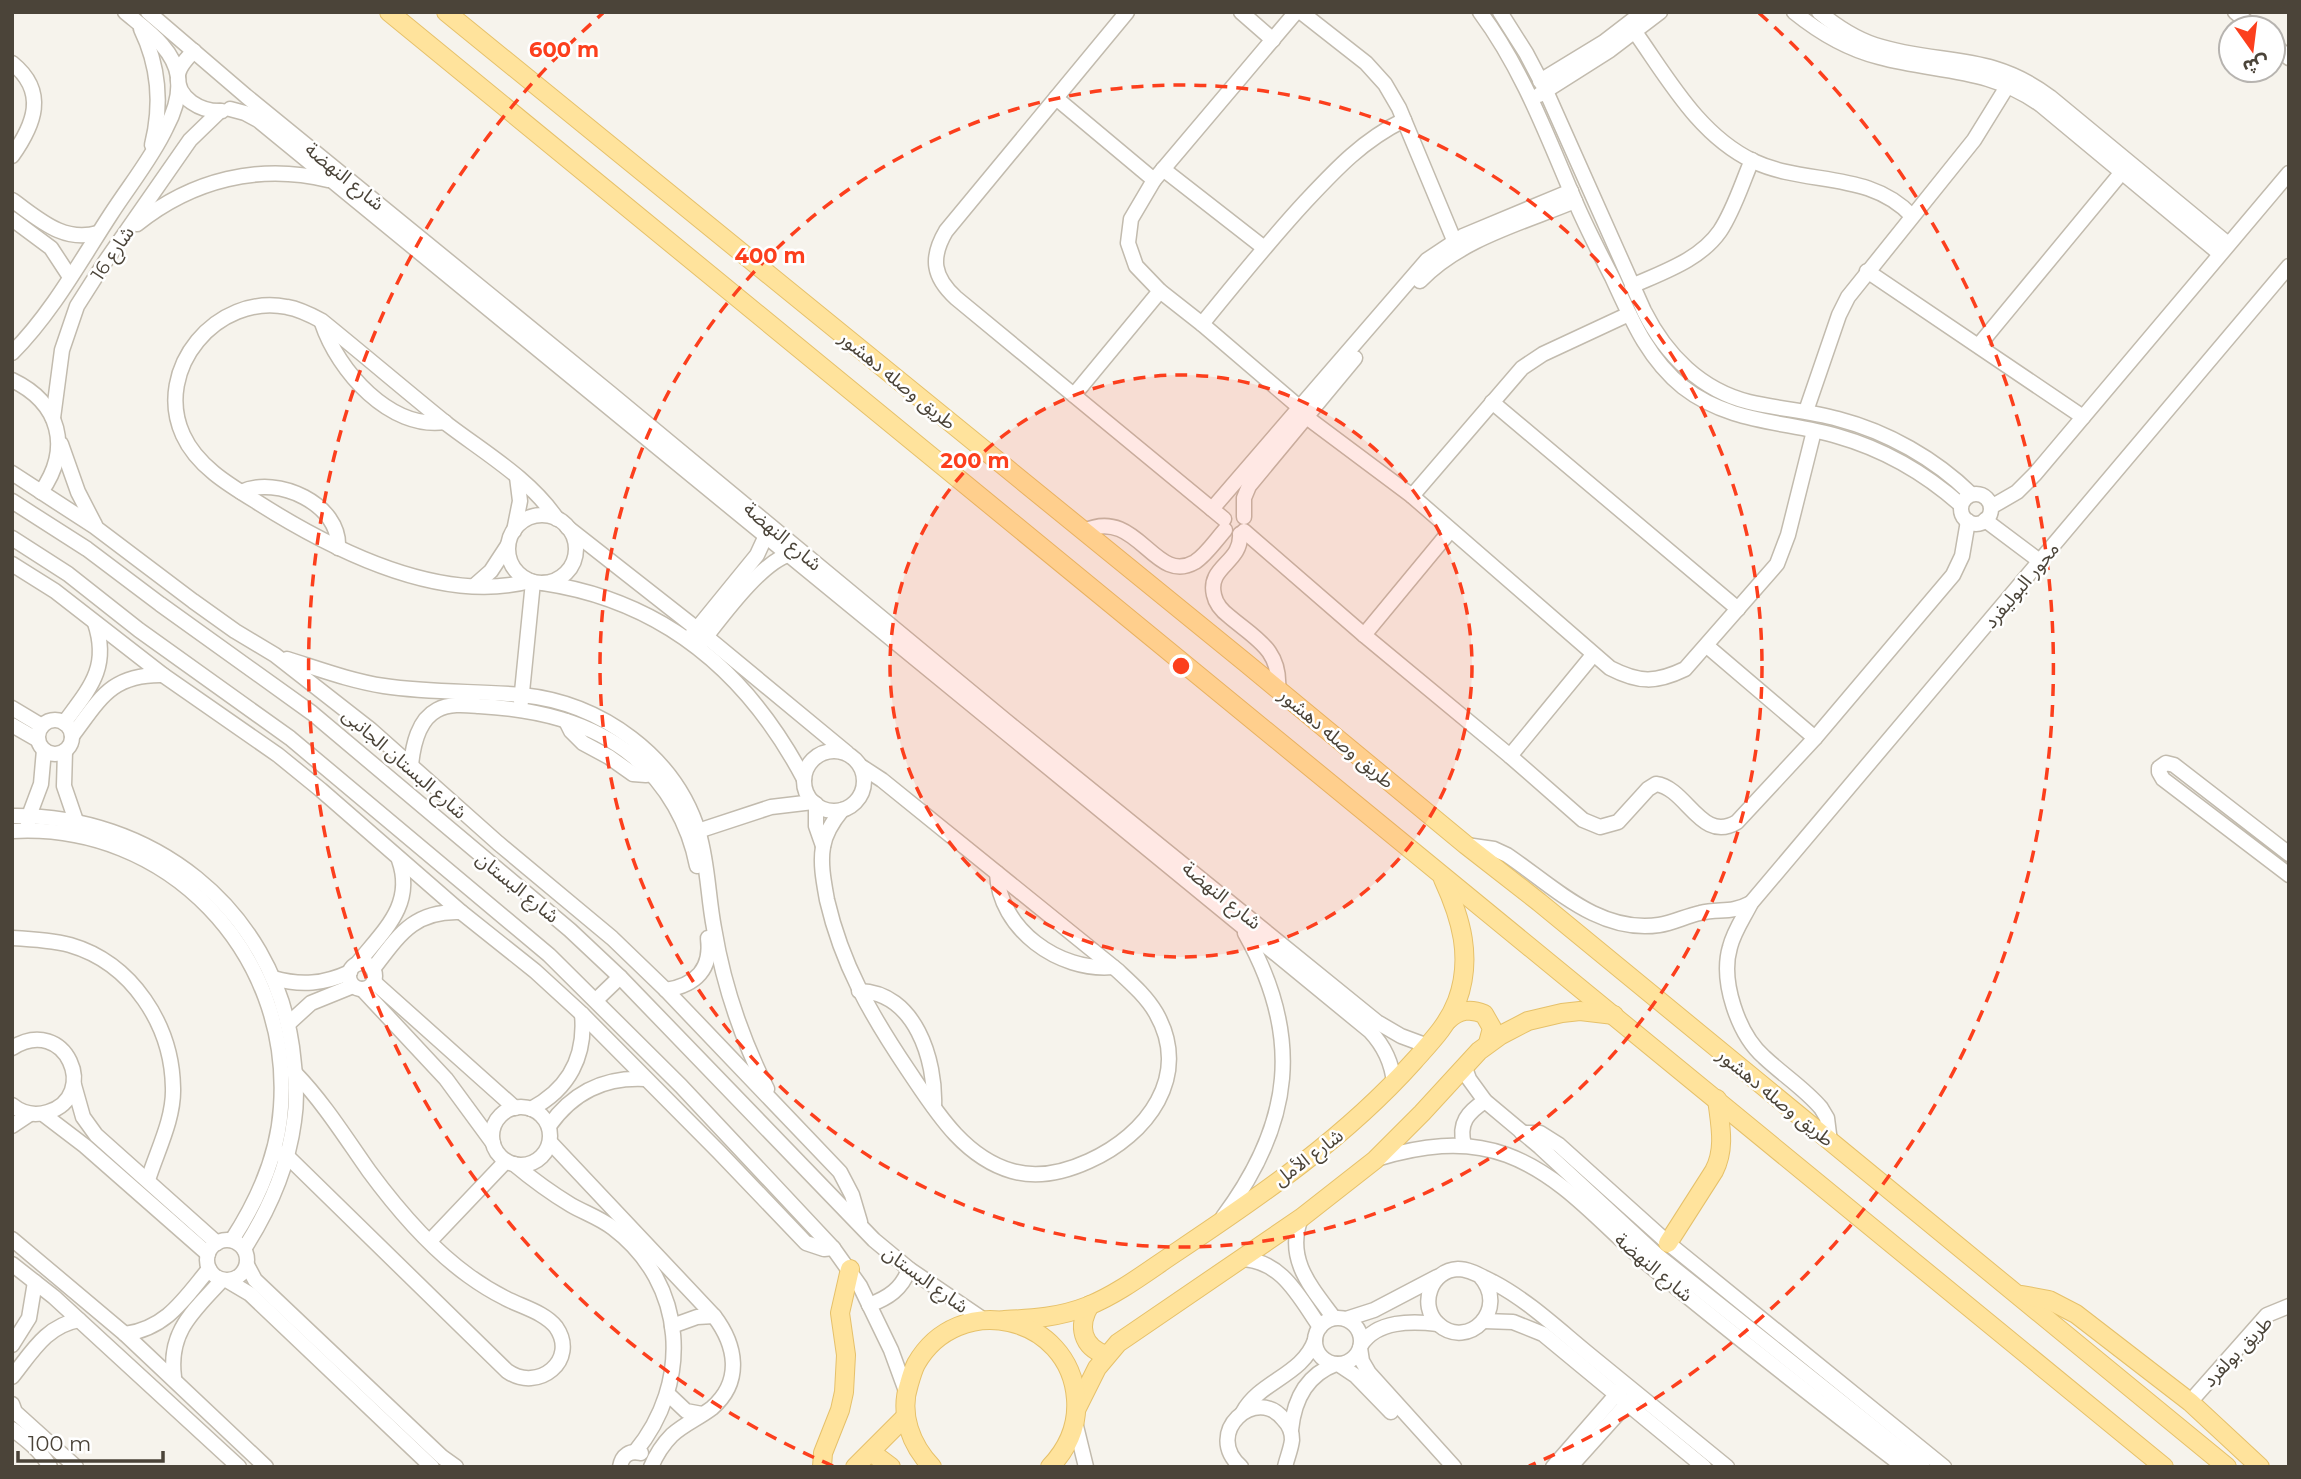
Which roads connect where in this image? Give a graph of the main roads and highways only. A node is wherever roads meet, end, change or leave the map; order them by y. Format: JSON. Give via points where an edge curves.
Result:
{"nodes":[{"id":1,"x":389,"y":12,"type":"edge"},
{"id":2,"x":446,"y":12,"type":"edge"},
{"id":3,"x":1440,"y":872,"type":"junction"},
{"id":4,"x":1615,"y":1015,"type":"junction"},
{"id":5,"x":1448,"y":1020,"type":"junction"},
{"id":6,"x":1488,"y":1043,"type":"junction"},
{"id":7,"x":1717,"y":1100,"type":"junction"},
{"id":8,"x":1668,"y":1243,"type":"road end"},
{"id":9,"x":849,"y":1269,"type":"road end"},
{"id":10,"x":2016,"y":1294,"type":"junction"},
{"id":11,"x":1090,"y":1305,"type":"junction"},
{"id":12,"x":1004,"y":1320,"type":"junction"},
{"id":13,"x":1106,"y":1355,"type":"junction"},
{"id":14,"x":1076,"y":1415,"type":"junction"},
{"id":15,"x":905,"y":1417,"type":"junction"},
{"id":16,"x":871,"y":1452,"type":"junction"},
{"id":17,"x":822,"y":1467,"type":"edge"},
{"id":18,"x":855,"y":1467,"type":"edge"},
{"id":19,"x":891,"y":1467,"type":"edge"},
{"id":20,"x":932,"y":1467,"type":"edge"},
{"id":21,"x":1051,"y":1467,"type":"edge"},
{"id":22,"x":2164,"y":1467,"type":"edge"},
{"id":23,"x":2227,"y":1467,"type":"edge"},
{"id":24,"x":2260,"y":1467,"type":"edge"}],
"edges":[{"from":1,"to":3,"type":"main road","name":"طريق وصله دهشور"},
{"from":2,"to":10,"type":"main road","name":"طريق وصله دهشور"},
{"from":3,"to":4,"type":"main road","name":"طريق وصله دهشور"},
{"from":3,"to":5,"type":"main road","name":"شارع الأمل","via":[[1458,912],[1465,956],[1460,989]]},
{"from":4,"to":6,"type":"main road","via":[[1545,1016]]},
{"from":4,"to":7,"type":"main road","name":"طريق وصله دهشور"},
{"from":5,"to":6,"type":"main road","via":[[1461,1011],[1484,1014],[1492,1028]]},
{"from":5,"to":11,"type":"main road","name":"شارع الأمل","via":[[1394,1083],[1334,1140],[1218,1224]]},
{"from":6,"to":13,"type":"main road","via":[[1375,1160],[1301,1218]]},
{"from":7,"to":8,"type":"main road","via":[[1720,1158]]},
{"from":7,"to":22,"type":"main road","name":"طريق وصله دهشور"},
{"from":9,"to":17,"type":"main road","via":[[840,1313],[846,1355],[844,1392]]},
{"from":10,"to":23,"type":"main road","name":"طريق وصله دهشور"},
{"from":10,"to":24,"type":"main road","via":[[2049,1300],[2069,1310],[2190,1402]]},
{"from":11,"to":12,"type":"main road","name":"شارع الأمل","via":[[1048,1317]]},
{"from":11,"to":13,"type":"main road","via":[[1082,1332],[1091,1347]]},
{"from":12,"to":14,"type":"main road","via":[[1042,1336],[1058,1350],[1076,1387]]},
{"from":12,"to":15,"type":"main road","name":"شارع الأمل","via":[[956,1326],[933,1342],[916,1364],[906,1391]]},
{"from":13,"to":14,"type":"main road","via":[[1088,1382]]},
{"from":14,"to":21,"type":"main road","via":[[1063,1452]]},
{"from":15,"to":16,"type":"main road"},
{"from":15,"to":20,"type":"main road","via":[[913,1440]]},
{"from":16,"to":18,"type":"main road"},
{"from":16,"to":19,"type":"main road"}]}
